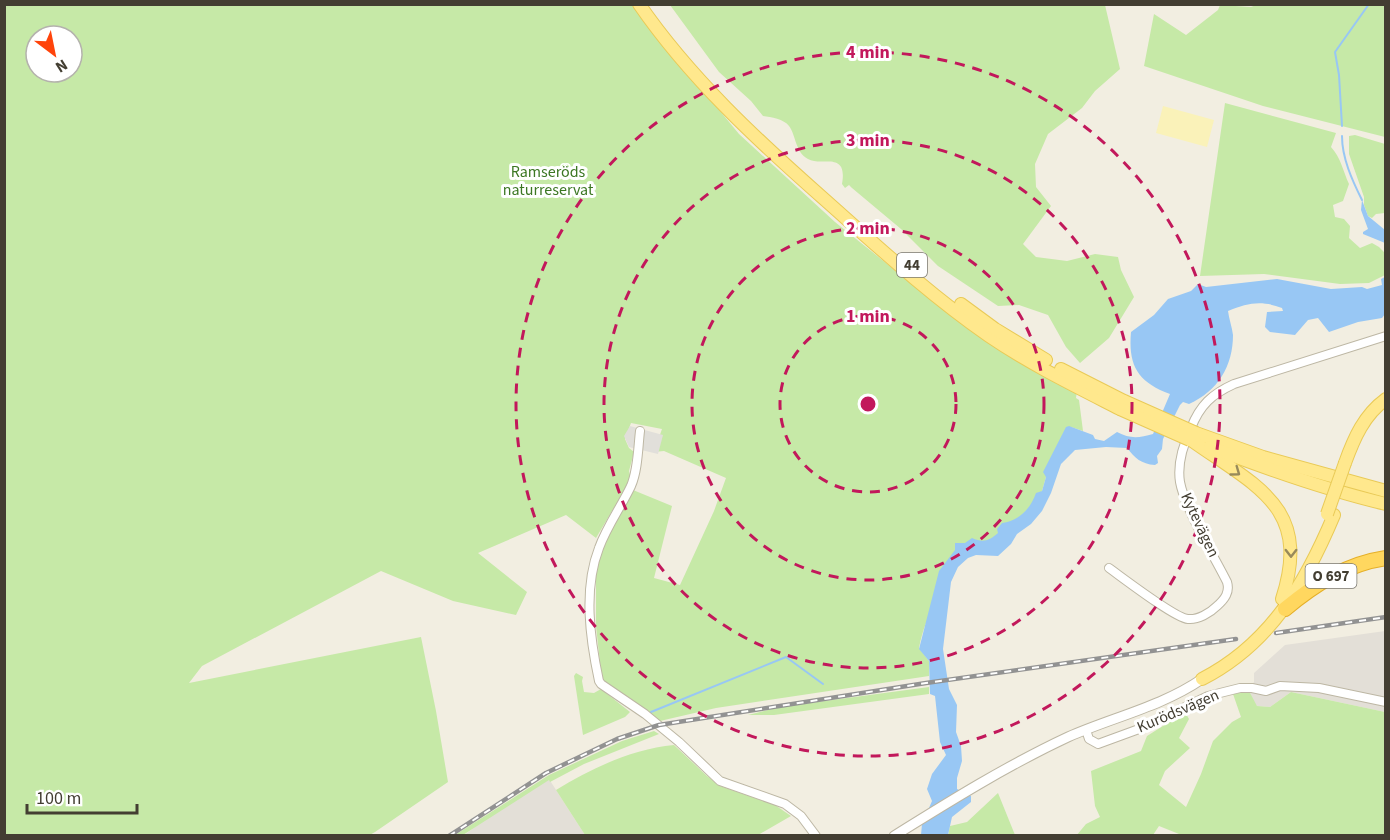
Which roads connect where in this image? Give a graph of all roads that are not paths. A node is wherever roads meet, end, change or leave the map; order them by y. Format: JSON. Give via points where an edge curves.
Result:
{"nodes":[{"id":1,"x":639,"y":4,"type":"edge"},
{"id":2,"x":648,"y":4,"type":"edge"},
{"id":3,"x":1386,"y":336,"type":"edge"},
{"id":4,"x":1386,"y":399,"type":"edge"},
{"id":5,"x":1122,"y":405,"type":"junction"},
{"id":6,"x":1386,"y":410,"type":"edge"},
{"id":7,"x":640,"y":431,"type":"dead end"},
{"id":8,"x":1194,"y":437,"type":"junction"},
{"id":9,"x":1349,"y":463,"type":"junction"},
{"id":10,"x":1386,"y":489,"type":"edge"},
{"id":11,"x":1386,"y":504,"type":"edge"},
{"id":12,"x":1386,"y":558,"type":"edge"},
{"id":13,"x":1109,"y":568,"type":"dead end"},
{"id":14,"x":1284,"y":604,"type":"junction"},
{"id":15,"x":1202,"y":679,"type":"joint"},
{"id":16,"x":1386,"y":702,"type":"edge"},
{"id":17,"x":1086,"y":730,"type":"junction"},
{"id":18,"x":816,"y":836,"type":"edge"},
{"id":19,"x":894,"y":836,"type":"edge"}],
"edges":[{"from":1,"to":5,"type":"main road","number":"44","via":[[719,100],[789,168],[920,282],[989,336],[1060,378]]},
{"from":2,"to":5,"type":"main road","number":"44","via":[[699,66],[760,129],[925,277],[994,329]]},
{"from":3,"to":13,"type":"street","name":"Kytevägen","via":[[1234,384],[1218,391],[1197,413],[1183,448],[1180,483],[1229,589],[1215,608],[1195,618],[1178,616]]},
{"from":4,"to":9,"type":"main road","number":"O 697","via":[[1360,428]]},
{"from":5,"to":8,"type":"main road","number":"44","bridge":true},
{"from":6,"to":9,"type":"main road"},
{"from":7,"to":18,"type":"street","via":[[631,485],[598,548],[592,571],[592,634],[599,681],[679,742],[720,781],[785,804],[801,816]]},
{"from":8,"to":10,"type":"main road","number":"44"},
{"from":8,"to":11,"type":"main road","number":"44","via":[[1257,465]]},
{"from":8,"to":14,"type":"main road","one_way":true,"via":[[1271,500],[1284,518],[1292,556]]},
{"from":9,"to":14,"type":"main road","number":"O 697","bridge":true,"via":[[1330,515]]},
{"from":12,"to":14,"type":"highway","number":"O 697","via":[[1333,575]]},
{"from":14,"to":15,"type":"main road","number":"O 697","via":[[1244,651]]},
{"from":15,"to":17,"type":"street","number":"O 697","via":[[1149,707]]},
{"from":16,"to":17,"type":"street","name":"Kurödsvägen","via":[[1319,688],[1280,686],[1266,692],[1240,688],[1208,696],[1098,744],[1092,742]]},
{"from":17,"to":19,"type":"street","number":"O 697","via":[[971,789]]}]}
